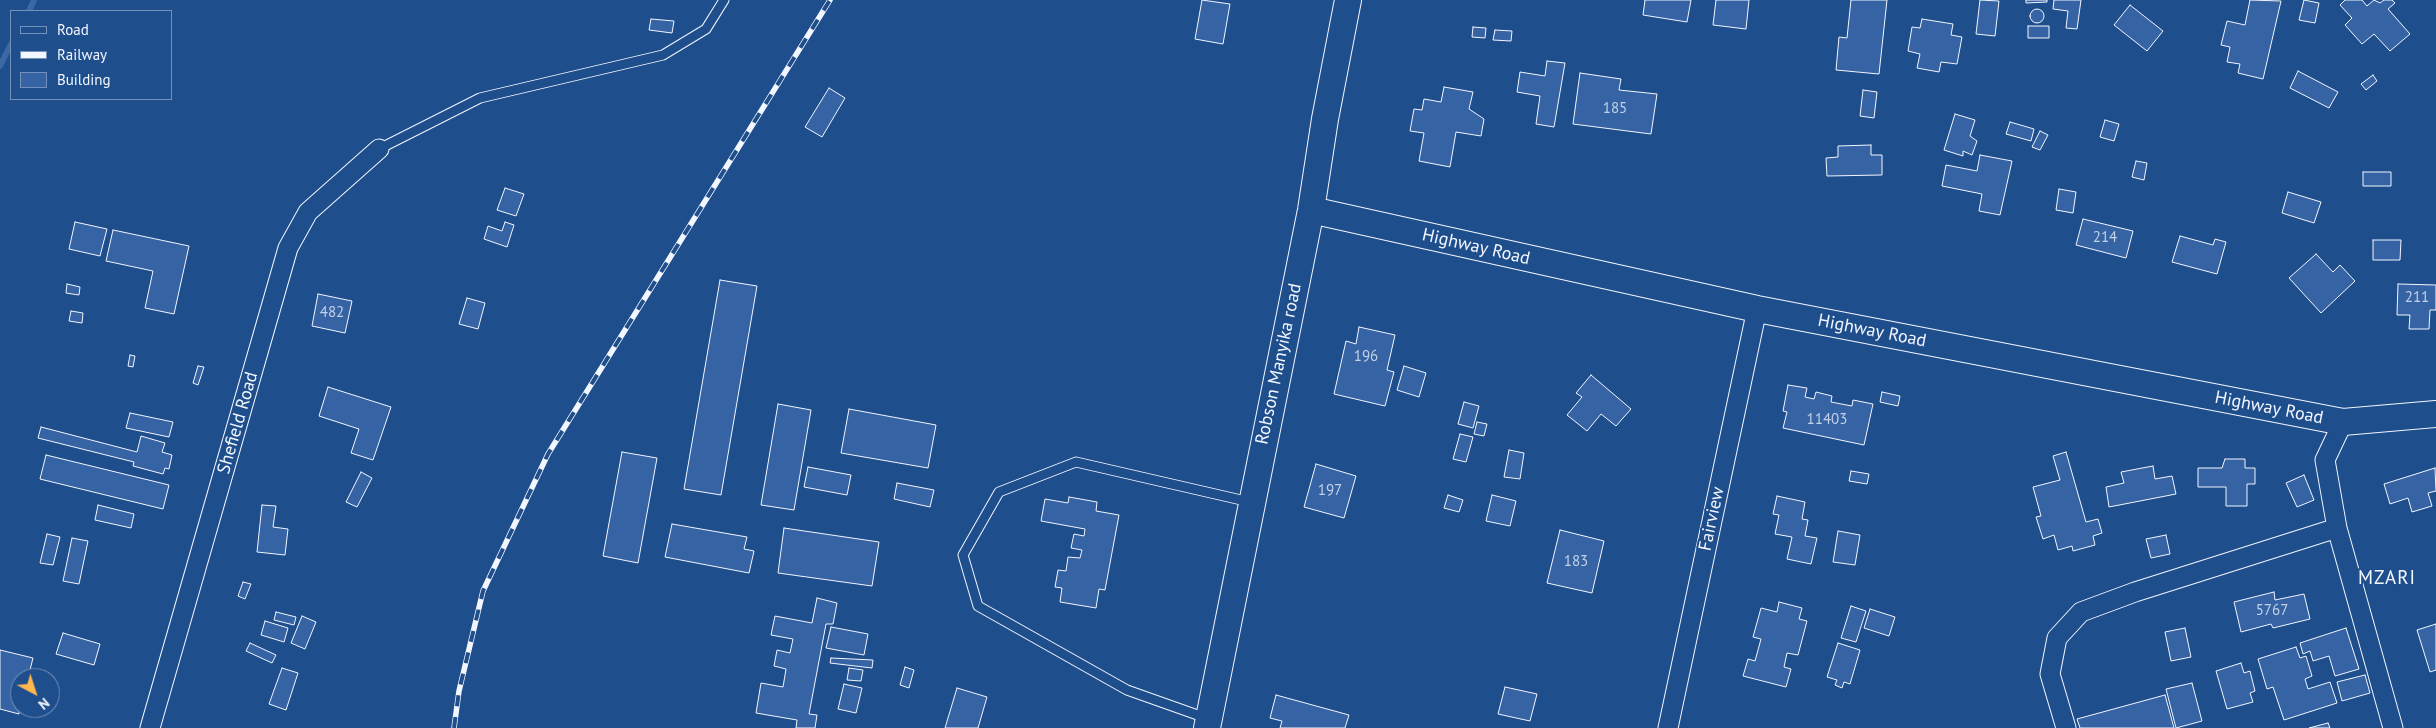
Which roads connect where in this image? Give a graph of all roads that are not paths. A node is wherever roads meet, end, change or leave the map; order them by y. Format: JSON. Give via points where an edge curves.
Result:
{"nodes":[{"id":1,"x":724,"y":0,"type":"edge"},
{"id":2,"x":1348,"y":0,"type":"edge"},
{"id":3,"x":379,"y":149,"type":"joint"},
{"id":4,"x":1311,"y":210,"type":"junction"},
{"id":5,"x":1757,"y":310,"type":"junction"},
{"id":6,"x":2436,"y":414,"type":"edge"},
{"id":7,"x":2343,"y":422,"type":"junction"},
{"id":8,"x":1251,"y":502,"type":"junction"},
{"id":9,"x":2337,"y":528,"type":"junction"},
{"id":10,"x":1208,"y":723,"type":"edge"},
{"id":11,"x":150,"y":728,"type":"edge"},
{"id":12,"x":1668,"y":728,"type":"edge"},
{"id":13,"x":2066,"y":728,"type":"edge"},
{"id":14,"x":2394,"y":728,"type":"edge"}],
"edges":[{"from":1,"to":3,"type":"lane","via":[[706,29],[663,55],[480,98]]},
{"from":2,"to":4,"type":"street","name":"Robson Manyika road"},
{"from":3,"to":11,"type":"street","name":"Shefield Road","via":[[308,212],[288,248]]},
{"from":4,"to":5,"type":"street","name":"Highway Road"},
{"from":4,"to":8,"type":"street","name":"Robson Manyika road"},
{"from":5,"to":7,"type":"street","name":"Highway Road"},
{"from":5,"to":12,"type":"street","name":"Fairview"},
{"from":6,"to":7,"type":"street","name":"Highway Road"},
{"from":7,"to":9,"type":"street","via":[[2325,460]]},
{"from":8,"to":10,"type":"street","name":"Robson Manyika road"},
{"from":8,"to":10,"type":"lane","via":[[1076,462],[999,492],[963,555],[978,606],[1127,690]]},
{"from":9,"to":13,"type":"street","via":[[2081,612],[2057,638],[2050,674]]},
{"from":9,"to":14,"type":"street"}]}
